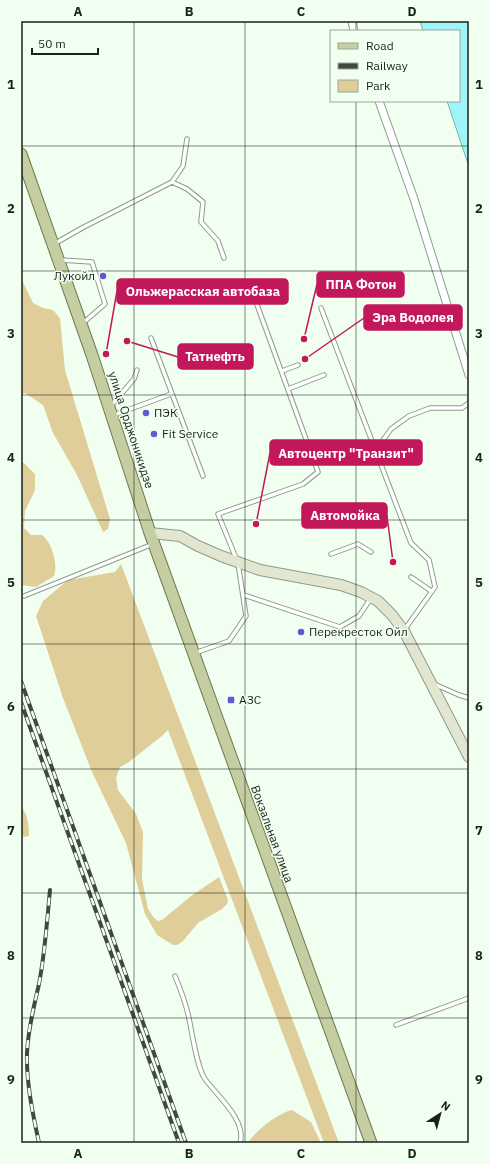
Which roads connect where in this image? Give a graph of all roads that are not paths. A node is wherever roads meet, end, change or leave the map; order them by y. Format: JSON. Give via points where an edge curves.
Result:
{"nodes":[{"id":1,"x":379,"y":102,"type":"edge"},
{"id":2,"x":187,"y":139,"type":"dead end"},
{"id":3,"x":21,"y":154,"type":"edge"},
{"id":4,"x":172,"y":182,"type":"junction"},
{"id":5,"x":54,"y":244,"type":"junction"},
{"id":6,"x":224,"y":258,"type":"dead end"},
{"id":7,"x":59,"y":260,"type":"junction"},
{"id":8,"x":252,"y":291,"type":"dead end"},
{"id":9,"x":321,"y":308,"type":"dead end"},
{"id":10,"x":82,"y":324,"type":"junction"},
{"id":11,"x":151,"y":338,"type":"dead end"},
{"id":12,"x":298,"y":365,"type":"dead end"},
{"id":13,"x":137,"y":370,"type":"dead end"},
{"id":14,"x":282,"y":371,"type":"junction"},
{"id":15,"x":324,"y":375,"type":"dead end"},
{"id":16,"x":469,"y":375,"type":"edge"},
{"id":17,"x":288,"y":389,"type":"junction"},
{"id":18,"x":171,"y":394,"type":"junction"},
{"id":19,"x":469,"y":403,"type":"edge"},
{"id":20,"x":111,"y":412,"type":"junction"},
{"id":21,"x":376,"y":450,"type":"junction"},
{"id":22,"x":203,"y":476,"type":"dead end"},
{"id":23,"x":150,"y":533,"type":"junction"},
{"id":24,"x":154,"y":544,"type":"junction"},
{"id":25,"x":371,"y":552,"type":"dead end"},
{"id":26,"x":331,"y":554,"type":"dead end"},
{"id":27,"x":238,"y":563,"type":"junction"},
{"id":28,"x":411,"y":577,"type":"dead end"},
{"id":29,"x":432,"y":591,"type":"junction"},
{"id":30,"x":244,"y":595,"type":"junction"},
{"id":31,"x":24,"y":596,"type":"dead end"},
{"id":32,"x":371,"y":597,"type":"junction"},
{"id":33,"x":404,"y":631,"type":"junction"},
{"id":34,"x":194,"y":653,"type":"junction"},
{"id":35,"x":431,"y":683,"type":"junction"},
{"id":36,"x":469,"y":698,"type":"edge"},
{"id":37,"x":469,"y":757,"type":"edge"},
{"id":38,"x":175,"y":976,"type":"dead end"},
{"id":39,"x":469,"y":998,"type":"edge"},
{"id":40,"x":396,"y":1025,"type":"dead end"},
{"id":41,"x":240,"y":1143,"type":"edge"},
{"id":42,"x":371,"y":1143,"type":"edge"}],
"edges":[{"from":1,"to":16,"type":"street","via":[[414,199]]},
{"from":2,"to":4,"type":"lane","via":[[183,166]]},
{"from":3,"to":5,"type":"main road","name":"улица Орджоникидзе"},
{"from":4,"to":5,"type":"lane"},
{"from":4,"to":6,"type":"lane","via":[[187,189],[203,202],[201,222],[218,241]]},
{"from":5,"to":7,"type":"main road","name":"улица Орджоникидзе"},
{"from":7,"to":10,"type":"main road","name":"улица Орджоникидзе"},
{"from":7,"to":10,"type":"lane","via":[[92,262],[105,304]]},
{"from":8,"to":14,"type":"lane"},
{"from":9,"to":21,"type":"lane"},
{"from":10,"to":20,"type":"main road","name":"улица Орджоникидзе"},
{"from":11,"to":18,"type":"lane"},
{"from":12,"to":14,"type":"lane"},
{"from":13,"to":20,"type":"lane","via":[[134,379]]},
{"from":14,"to":17,"type":"lane"},
{"from":15,"to":17,"type":"lane"},
{"from":17,"to":27,"type":"lane","via":[[318,472],[303,484],[218,514]]},
{"from":18,"to":20,"type":"lane"},
{"from":18,"to":22,"type":"lane"},
{"from":19,"to":21,"type":"lane","via":[[462,408],[430,408],[410,416],[391,429]]},
{"from":20,"to":23,"type":"main road","name":"улица Орджоникидзе"},
{"from":21,"to":29,"type":"lane","via":[[411,543],[429,560],[435,587]]},
{"from":23,"to":24,"type":"main road","name":"Вокзальная улица"},
{"from":23,"to":27,"type":"street","via":[[180,536]]},
{"from":24,"to":31,"type":"lane"},
{"from":24,"to":34,"type":"main road","name":"Вокзальная улица"},
{"from":25,"to":26,"type":"lane","via":[[358,544]]},
{"from":27,"to":30,"type":"lane"},
{"from":27,"to":32,"type":"street","via":[[260,570],[341,585]]},
{"from":28,"to":29,"type":"lane"},
{"from":29,"to":33,"type":"lane"},
{"from":30,"to":32,"type":"lane","via":[[340,627],[359,616]]},
{"from":30,"to":34,"type":"lane","via":[[246,616],[229,641]]},
{"from":32,"to":33,"type":"street","via":[[392,615]]},
{"from":33,"to":35,"type":"street"},
{"from":34,"to":42,"type":"main road","name":"Вокзальная улица"},
{"from":35,"to":36,"type":"lane"},
{"from":35,"to":37,"type":"street"},
{"from":38,"to":41,"type":"lane","via":[[188,1012],[204,1077],[237,1120],[241,1130]]},
{"from":39,"to":40,"type":"lane"}]}
